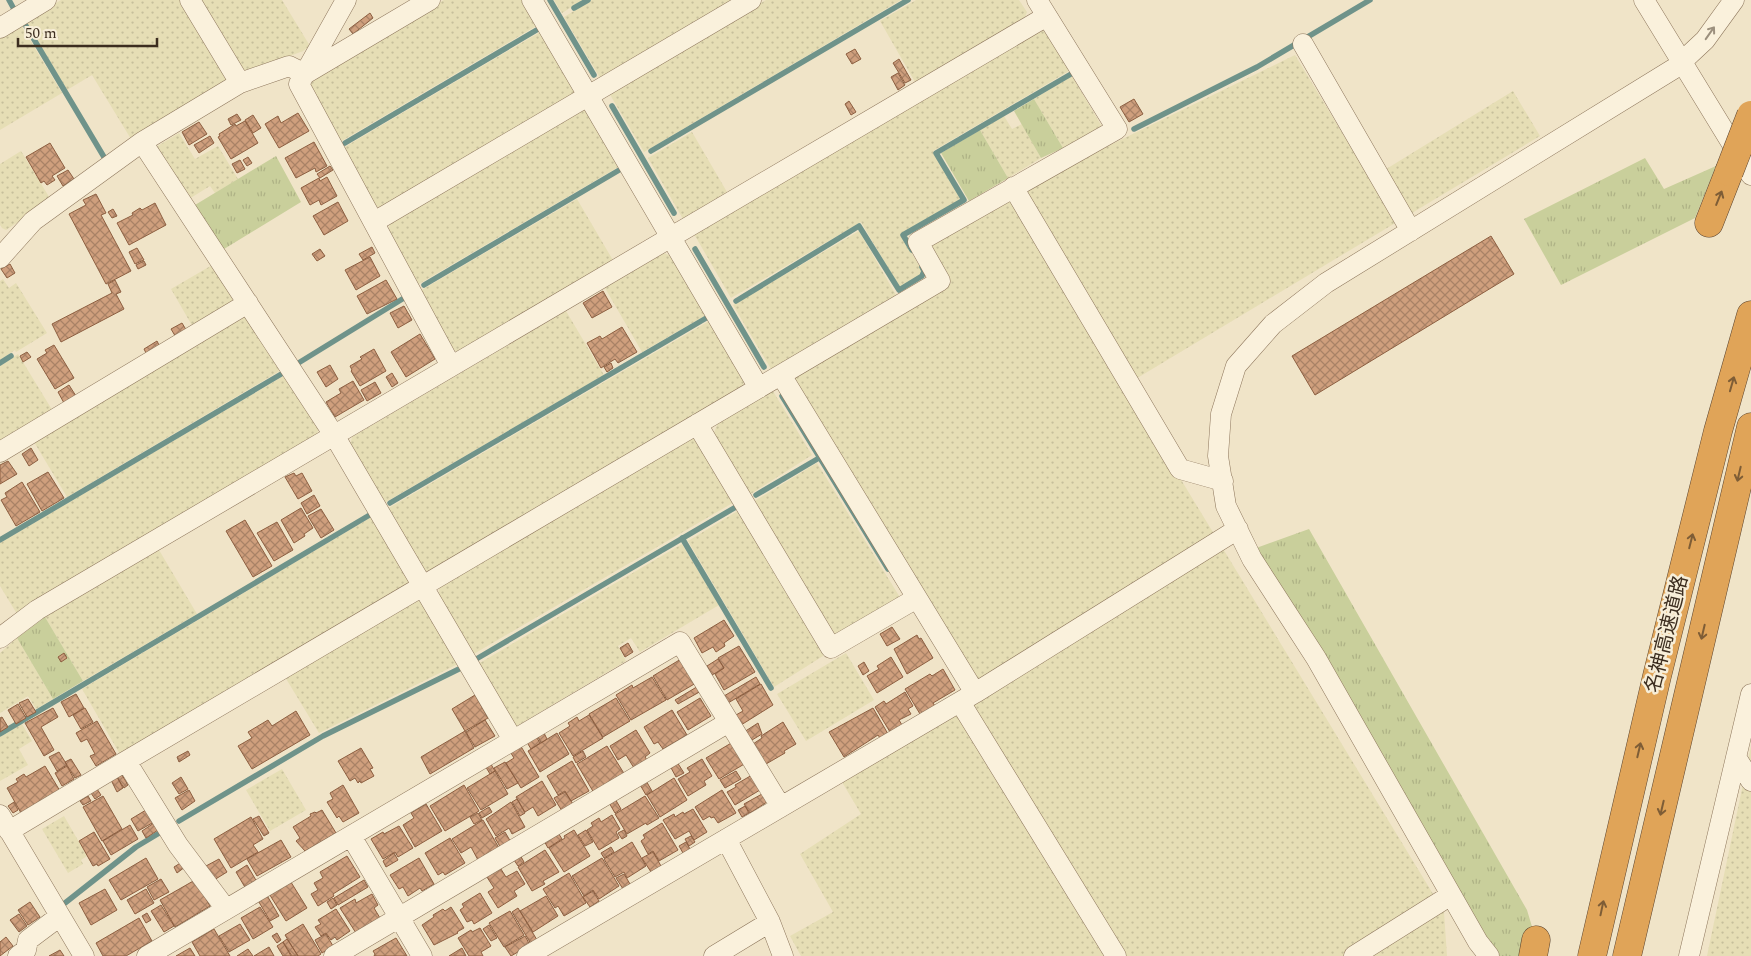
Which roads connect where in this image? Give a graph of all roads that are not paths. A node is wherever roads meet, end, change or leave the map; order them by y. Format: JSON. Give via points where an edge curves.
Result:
{"nodes":[{"id":1,"x":46,"y":0,"type":"edge"},
{"id":2,"x":190,"y":0,"type":"edge"},
{"id":3,"x":346,"y":0,"type":"edge"},
{"id":4,"x":430,"y":0,"type":"edge"},
{"id":5,"x":532,"y":0,"type":"edge"},
{"id":6,"x":752,"y":0,"type":"edge"},
{"id":7,"x":1644,"y":0,"type":"edge"},
{"id":8,"x":1734,"y":0,"type":"edge"},
{"id":9,"x":1042,"y":8,"type":"edge"},
{"id":10,"x":0,"y":28,"type":"edge"},
{"id":11,"x":1303,"y":44,"type":"dead end"},
{"id":12,"x":1681,"y":62,"type":"junction"},
{"id":13,"x":305,"y":74,"type":"junction"},
{"id":14,"x":240,"y":83,"type":"junction"},
{"id":15,"x":588,"y":96,"type":"junction"},
{"id":16,"x":1751,"y":115,"type":"edge"},
{"id":17,"x":142,"y":142,"type":"junction"},
{"id":18,"x":1740,"y":173,"type":"edge"},
{"id":19,"x":1013,"y":187,"type":"junction"},
{"id":20,"x":374,"y":222,"type":"junction"},
{"id":21,"x":1709,"y":223,"type":"dead end"},
{"id":22,"x":1411,"y":231,"type":"junction"},
{"id":23,"x":671,"y":237,"type":"junction"},
{"id":24,"x":3,"y":248,"type":"edge"},
{"id":25,"x":248,"y":303,"type":"junction"},
{"id":26,"x":1751,"y":315,"type":"edge"},
{"id":27,"x":452,"y":366,"type":"junction"},
{"id":28,"x":781,"y":375,"type":"junction"},
{"id":29,"x":759,"y":388,"type":"junction"},
{"id":30,"x":698,"y":424,"type":"junction"},
{"id":31,"x":1751,"y":427,"type":"edge"},
{"id":32,"x":334,"y":435,"type":"junction"},
{"id":33,"x":0,"y":452,"type":"edge"},
{"id":34,"x":1222,"y":481,"type":"junction"},
{"id":35,"x":1238,"y":529,"type":"junction"},
{"id":36,"x":423,"y":586,"type":"junction"},
{"id":37,"x":917,"y":598,"type":"junction"},
{"id":38,"x":0,"y":638,"type":"edge"},
{"id":39,"x":1751,"y":694,"type":"edge"},
{"id":40,"x":968,"y":697,"type":"junction"},
{"id":41,"x":1748,"y":720,"type":"edge"},
{"id":42,"x":729,"y":722,"type":"junction"},
{"id":43,"x":513,"y":740,"type":"junction"},
{"id":44,"x":1736,"y":757,"type":"junction"},
{"id":45,"x":126,"y":761,"type":"junction"},
{"id":46,"x":1751,"y":781,"type":"edge"},
{"id":47,"x":780,"y":807,"type":"junction"},
{"id":48,"x":4,"y":823,"type":"edge"},
{"id":49,"x":351,"y":836,"type":"junction"},
{"id":50,"x":726,"y":839,"type":"junction"},
{"id":51,"x":1452,"y":895,"type":"junction"},
{"id":52,"x":226,"y":909,"type":"junction"},
{"id":53,"x":60,"y":916,"type":"junction"},
{"id":54,"x":399,"y":918,"type":"junction"},
{"id":55,"x":770,"y":922,"type":"junction"},
{"id":56,"x":1483,"y":952,"type":"edge"},
{"id":57,"x":18,"y":956,"type":"edge"},
{"id":58,"x":84,"y":956,"type":"edge"},
{"id":59,"x":147,"y":956,"type":"edge"},
{"id":60,"x":334,"y":956,"type":"edge"},
{"id":61,"x":422,"y":956,"type":"edge"},
{"id":62,"x":527,"y":956,"type":"edge"},
{"id":63,"x":714,"y":956,"type":"edge"},
{"id":64,"x":783,"y":956,"type":"edge"},
{"id":65,"x":1116,"y":956,"type":"edge"},
{"id":66,"x":1354,"y":956,"type":"edge"},
{"id":67,"x":1592,"y":956,"type":"edge"},
{"id":68,"x":1627,"y":956,"type":"edge"},
{"id":69,"x":1689,"y":956,"type":"edge"}],
"edges":[{"from":1,"to":10,"type":"street"},
{"from":2,"to":14,"type":"street"},
{"from":3,"to":13,"type":"street"},
{"from":4,"to":13,"type":"street"},
{"from":5,"to":15,"type":"street"},
{"from":6,"to":15,"type":"street"},
{"from":7,"to":12,"type":"street"},
{"from":12,"to":8,"type":"street","one_way":true,"via":[[1705,40]]},
{"from":9,"to":19,"type":"street","via":[[1117,129]]},
{"from":9,"to":23,"type":"street"},
{"from":11,"to":22,"type":"street"},
{"from":12,"to":18,"type":"street"},
{"from":12,"to":22,"type":"street"},
{"from":13,"to":14,"type":"street","via":[[289,66]]},
{"from":13,"to":20,"type":"street","via":[[299,84]]},
{"from":14,"to":17,"type":"street"},
{"from":15,"to":20,"type":"street"},
{"from":15,"to":23,"type":"street"},
{"from":16,"to":18,"type":"highway","bridge":true},
{"from":17,"to":24,"type":"street","via":[[33,221]]},
{"from":17,"to":25,"type":"street"},
{"from":21,"to":18,"type":"highway","one_way":true},
{"from":19,"to":28,"type":"street","via":[[918,242],[940,281]]},
{"from":19,"to":34,"type":"street","via":[[1180,469]]},
{"from":20,"to":27,"type":"street"},
{"from":22,"to":34,"type":"street","via":[[1326,283],[1296,306],[1273,324],[1236,366],[1221,414],[1218,456]]},
{"from":23,"to":27,"type":"street"},
{"from":23,"to":29,"type":"street"},
{"from":25,"to":32,"type":"street"},
{"from":25,"to":33,"type":"street"},
{"from":67,"to":26,"type":"highway","name":"名神高速道路","one_way":true,"via":[[1657,676],[1718,431]]},
{"from":27,"to":32,"type":"street"},
{"from":28,"to":29,"type":"street"},
{"from":28,"to":37,"type":"street"},
{"from":29,"to":30,"type":"street"},
{"from":30,"to":36,"type":"street"},
{"from":30,"to":37,"type":"street","via":[[831,648]]},
{"from":31,"to":68,"type":"highway","name":"名神高速道路","one_way":true},
{"from":32,"to":36,"type":"street"},
{"from":32,"to":38,"type":"street","via":[[36,610]]},
{"from":34,"to":35,"type":"street","via":[[1226,506]]},
{"from":35,"to":40,"type":"street"},
{"from":35,"to":51,"type":"street","via":[[1252,559],[1316,658]]},
{"from":36,"to":43,"type":"street"},
{"from":36,"to":45,"type":"street"},
{"from":37,"to":40,"type":"street"},
{"from":39,"to":41,"type":"street"},
{"from":40,"to":47,"type":"street"},
{"from":40,"to":65,"type":"street"},
{"from":41,"to":44,"type":"street"},
{"from":42,"to":43,"type":"street","via":[[680,642]]},
{"from":42,"to":47,"type":"street"},
{"from":42,"to":54,"type":"street"},
{"from":43,"to":49,"type":"street"},
{"from":44,"to":46,"type":"street"},
{"from":44,"to":69,"type":"street"},
{"from":45,"to":48,"type":"street"},
{"from":45,"to":52,"type":"street","via":[[178,845]]},
{"from":47,"to":50,"type":"street"},
{"from":48,"to":53,"type":"street"},
{"from":49,"to":52,"type":"street"},
{"from":49,"to":54,"type":"street"},
{"from":50,"to":55,"type":"street"},
{"from":50,"to":62,"type":"street"},
{"from":51,"to":56,"type":"street"},
{"from":51,"to":66,"type":"street"},
{"from":52,"to":59,"type":"street"},
{"from":53,"to":57,"type":"street","via":[[28,940],[26,950]]},
{"from":53,"to":58,"type":"street"},
{"from":54,"to":60,"type":"street"},
{"from":54,"to":61,"type":"street"},
{"from":55,"to":63,"type":"street"},
{"from":55,"to":64,"type":"street"}]}
